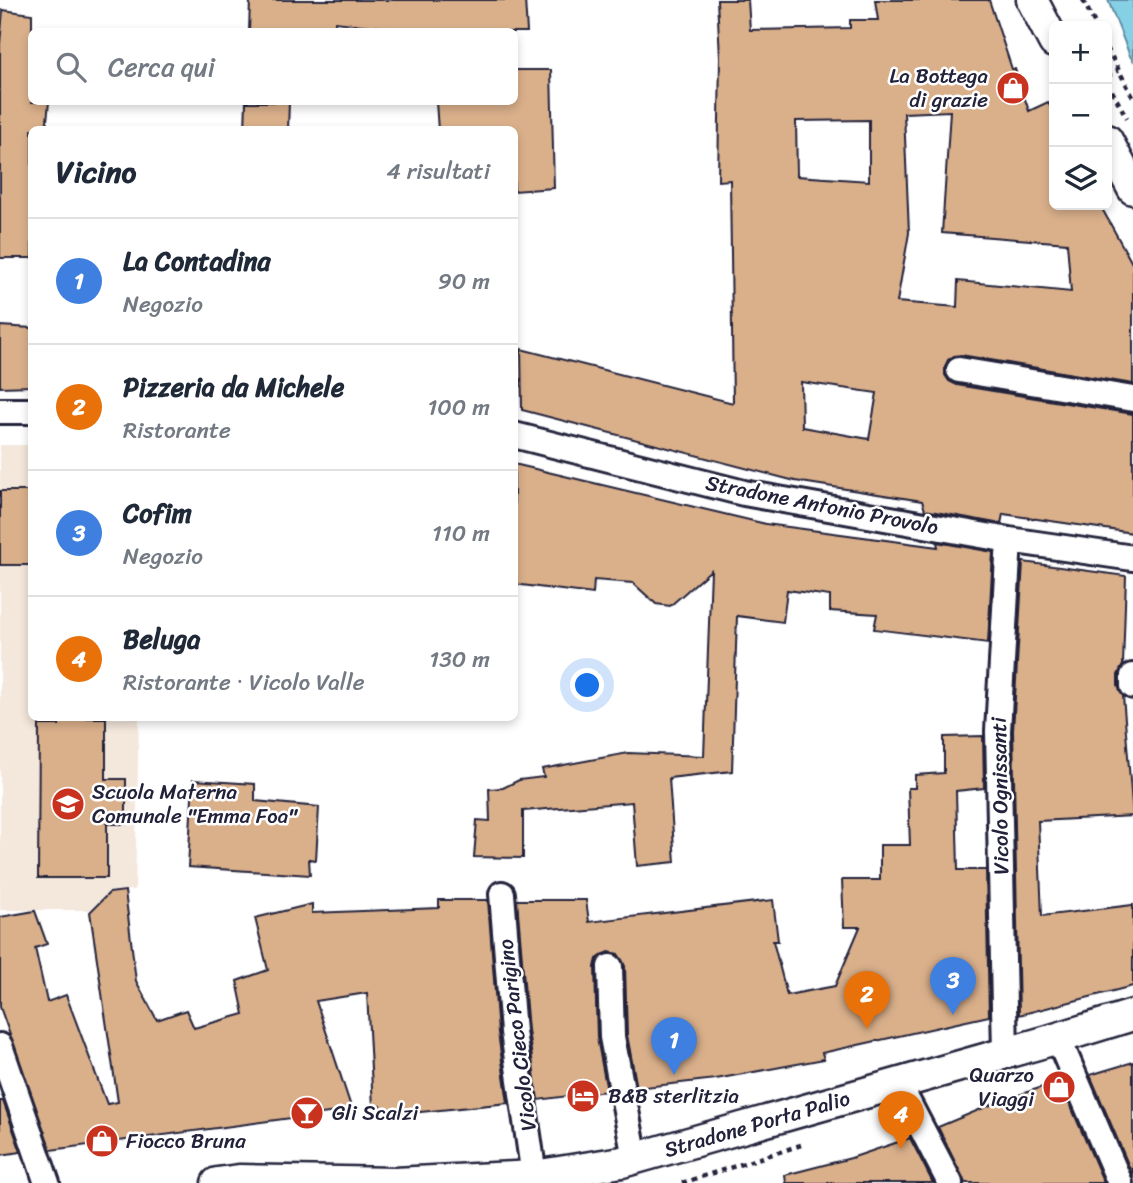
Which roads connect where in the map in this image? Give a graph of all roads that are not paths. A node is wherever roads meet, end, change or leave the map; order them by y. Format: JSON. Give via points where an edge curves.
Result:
{"nodes":[{"id":1,"x":1032,"y":0,"type":"edge"},
{"id":2,"x":1049,"y":32,"type":"edge"},
{"id":3,"x":1111,"y":147,"type":"edge"},
{"id":4,"x":1133,"y":189,"type":"edge"},
{"id":5,"x":959,"y":370,"type":"dead end"},
{"id":6,"x":1133,"y":399,"type":"edge"},
{"id":7,"x":0,"y":411,"type":"edge"},
{"id":8,"x":28,"y":411,"type":"edge"},
{"id":9,"x":518,"y":436,"type":"edge"},
{"id":10,"x":1009,"y":540,"type":"junction"},
{"id":11,"x":1133,"y":558,"type":"edge"},
{"id":12,"x":1133,"y":676,"type":"edge"},
{"id":13,"x":1133,"y":686,"type":"edge"},
{"id":14,"x":502,"y":894,"type":"dead end"},
{"id":15,"x":610,"y":967,"type":"dead end"},
{"id":16,"x":1133,"y":1014,"type":"edge"},
{"id":17,"x":1058,"y":1038,"type":"junction"},
{"id":18,"x":0,"y":1046,"type":"edge"},
{"id":19,"x":1005,"y":1052,"type":"junction"},
{"id":20,"x":898,"y":1083,"type":"junction"},
{"id":21,"x":629,"y":1160,"type":"junction"},
{"id":22,"x":534,"y":1176,"type":"junction"},
{"id":23,"x":233,"y":1182,"type":"edge"},
{"id":24,"x":47,"y":1183,"type":"edge"},
{"id":25,"x":395,"y":1183,"type":"edge"},
{"id":26,"x":580,"y":1183,"type":"edge"},
{"id":27,"x":950,"y":1183,"type":"edge"},
{"id":28,"x":1121,"y":1183,"type":"edge"}],
"edges":[{"from":1,"to":2,"type":"street"},
{"from":3,"to":4,"type":"street"},
{"from":5,"to":6,"type":"street"},
{"from":7,"to":8,"type":"street"},
{"from":9,"to":10,"type":"street","name":"Stradone Antonio Provolo","via":[[744,493]]},
{"from":10,"to":11,"type":"street","name":"Stradone Antonio Provolo"},
{"from":10,"to":19,"type":"street","name":"Vicolo Ognissanti","via":[[998,732]]},
{"from":12,"to":13,"type":"street"},
{"from":14,"to":22,"type":"street","name":"Vicolo Cieco Parigino","via":[[513,1032]]},
{"from":15,"to":21,"type":"street","via":[[612,1037]]},
{"from":16,"to":17,"type":"street","name":"Stradone Porta Palio"},
{"from":17,"to":19,"type":"street","name":"Stradone Porta Palio"},
{"from":17,"to":28,"type":"street"},
{"from":18,"to":24,"type":"street"},
{"from":19,"to":20,"type":"street","name":"Stradone Porta Palio"},
{"from":20,"to":21,"type":"street","name":"Stradone Porta Palio"},
{"from":20,"to":27,"type":"street"},
{"from":21,"to":22,"type":"street","name":"Stradone Porta Palio"},
{"from":21,"to":26,"type":"street","name":"Stradone Porta Palio"},
{"from":22,"to":25,"type":"street","name":"Stradone Porta Palio"},
{"from":23,"to":25,"type":"street","name":"Stradone Porta Palio"}]}
